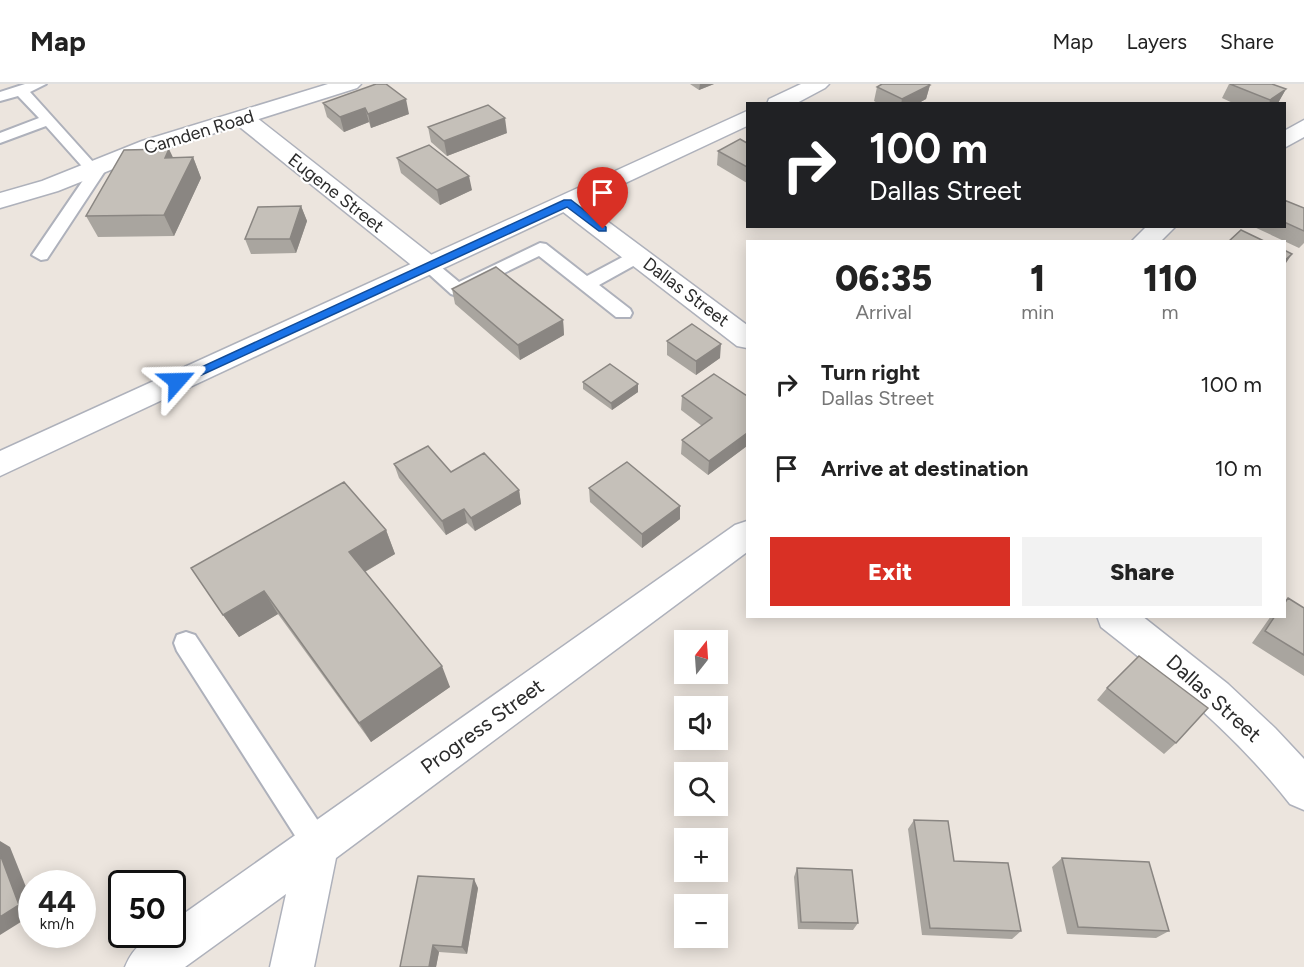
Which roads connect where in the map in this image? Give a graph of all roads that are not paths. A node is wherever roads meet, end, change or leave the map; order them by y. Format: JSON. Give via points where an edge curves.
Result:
{"nodes":[{"id":1,"x":39,"y":84,"type":"edge"},
{"id":2,"x":350,"y":84,"type":"edge"},
{"id":3,"x":818,"y":84,"type":"edge"},
{"id":4,"x":21,"y":90,"type":"junction"},
{"id":5,"x":0,"y":97,"type":"edge"},
{"id":6,"x":781,"y":102,"type":"edge"},
{"id":7,"x":244,"y":118,"type":"junction"},
{"id":8,"x":746,"y":118,"type":"edge"},
{"id":9,"x":49,"y":120,"type":"junction"},
{"id":10,"x":1304,"y":127,"type":"edge"},
{"id":11,"x":0,"y":138,"type":"edge"},
{"id":12,"x":1286,"y":140,"type":"edge"},
{"id":13,"x":96,"y":167,"type":"junction"},
{"id":14,"x":50,"y":186,"type":"junction"},
{"id":15,"x":0,"y":201,"type":"edge"},
{"id":16,"x":567,"y":202,"type":"junction"},
{"id":17,"x":0,"y":219,"type":"edge"},
{"id":18,"x":1161,"y":228,"type":"edge"},
{"id":19,"x":1146,"y":240,"type":"edge"},
{"id":20,"x":41,"y":255,"type":"dead end"},
{"id":21,"x":638,"y":256,"type":"junction"},
{"id":22,"x":429,"y":266,"type":"junction"},
{"id":23,"x":586,"y":284,"type":"junction"},
{"id":24,"x":624,"y":313,"type":"dead end"},
{"id":25,"x":746,"y":338,"type":"edge"},
{"id":26,"x":0,"y":464,"type":"edge"},
{"id":27,"x":746,"y":535,"type":"edge"},
{"id":28,"x":1117,"y":618,"type":"edge"},
{"id":29,"x":186,"y":643,"type":"dead end"},
{"id":30,"x":1298,"y":772,"type":"edge"},
{"id":31,"x":318,"y":846,"type":"junction"},
{"id":32,"x":147,"y":967,"type":"edge"},
{"id":33,"x":292,"y":967,"type":"edge"}],
"edges":[{"from":1,"to":4,"type":"lane"},
{"from":2,"to":7,"type":"street","name":"Camden Road"},
{"from":3,"to":6,"type":"street"},
{"from":4,"to":5,"type":"lane"},
{"from":4,"to":9,"type":"lane"},
{"from":7,"to":13,"type":"street","name":"Camden Road"},
{"from":7,"to":22,"type":"street","name":"Eugene Street"},
{"from":8,"to":16,"type":"street"},
{"from":9,"to":11,"type":"lane"},
{"from":9,"to":13,"type":"lane"},
{"from":10,"to":12,"type":"street"},
{"from":13,"to":14,"type":"street","name":"Camden Road"},
{"from":13,"to":20,"type":"lane"},
{"from":14,"to":15,"type":"street","name":"Camden Road"},
{"from":14,"to":17,"type":"street","name":"Camden Road"},
{"from":16,"to":21,"type":"street","name":"Dallas Street"},
{"from":16,"to":22,"type":"street"},
{"from":18,"to":19,"type":"street"},
{"from":21,"to":23,"type":"lane"},
{"from":21,"to":25,"type":"street","name":"Dallas Street"},
{"from":22,"to":23,"type":"lane","via":[[457,290],[540,248]]},
{"from":22,"to":26,"type":"street"},
{"from":23,"to":24,"type":"lane"},
{"from":27,"to":31,"type":"street","name":"Progress Street"},
{"from":28,"to":30,"type":"street","name":"Dallas Street","via":[[1196,678]]},
{"from":29,"to":31,"type":"lane"},
{"from":31,"to":32,"type":"street","name":"Progress Street"},
{"from":31,"to":33,"type":"street"}]}
